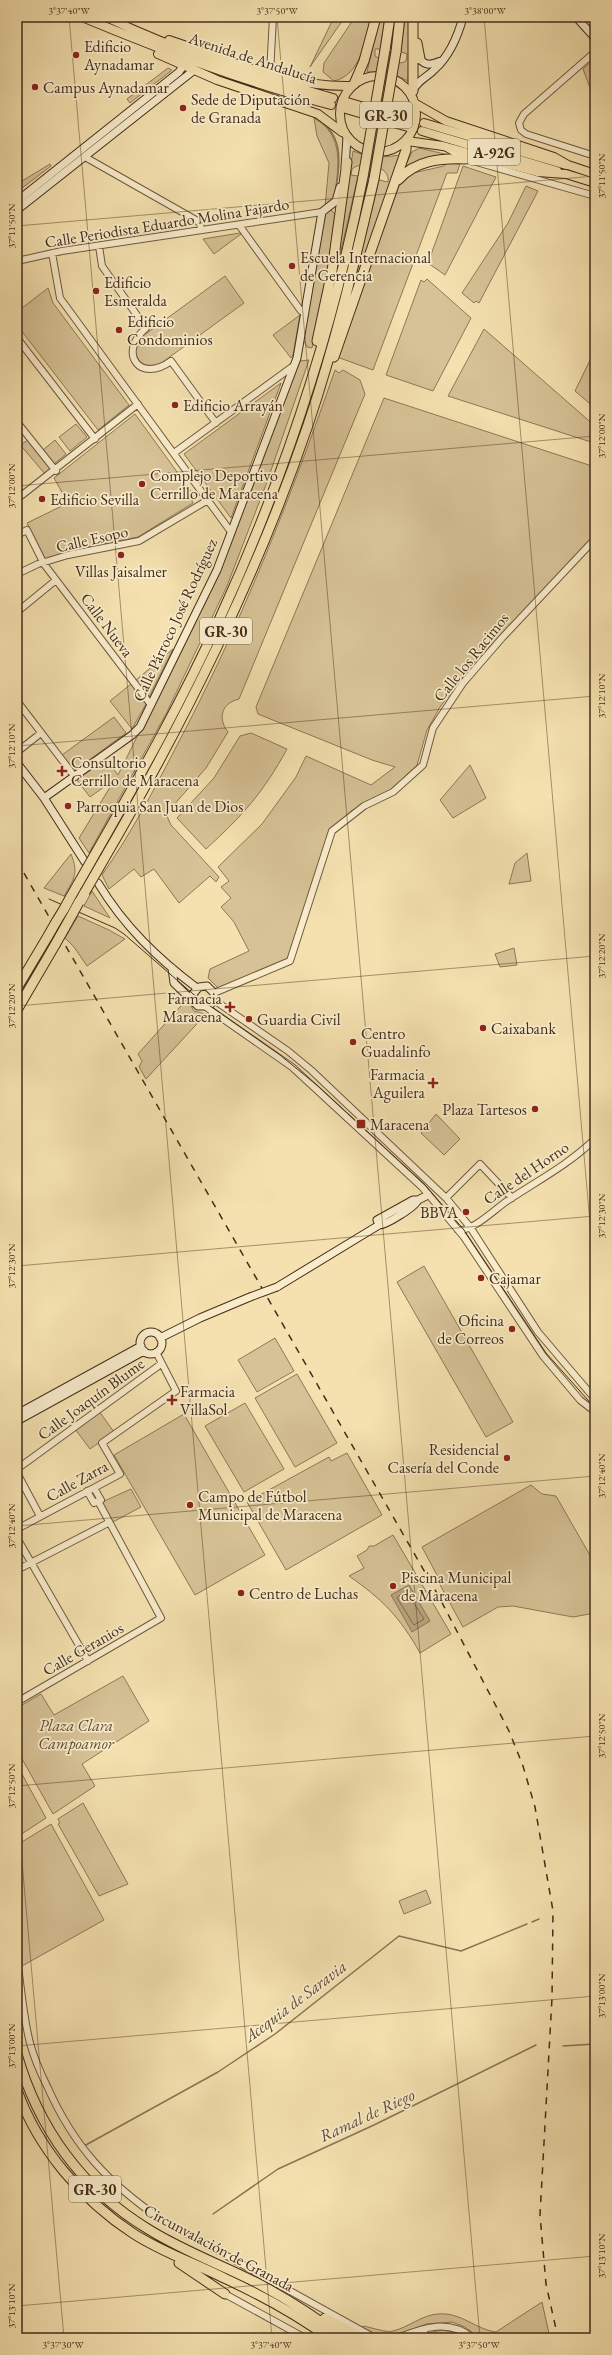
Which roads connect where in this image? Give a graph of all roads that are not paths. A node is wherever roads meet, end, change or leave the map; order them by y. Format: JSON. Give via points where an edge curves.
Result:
{"nodes":[{"id":1,"x":82,"y":17,"type":"edge"},
{"id":2,"x":106,"y":17,"type":"edge"},
{"id":3,"x":273,"y":17,"type":"edge"},
{"id":4,"x":376,"y":17,"type":"edge"},
{"id":5,"x":390,"y":17,"type":"edge"},
{"id":6,"x":400,"y":17,"type":"edge"},
{"id":7,"x":413,"y":17,"type":"edge"},
{"id":8,"x":416,"y":17,"type":"edge"},
{"id":9,"x":463,"y":17,"type":"edge"},
{"id":10,"x":576,"y":17,"type":"edge"},
{"id":11,"x":591,"y":17,"type":"edge"},
{"id":12,"x":595,"y":22,"type":"edge"},
{"id":13,"x":142,"y":34,"type":"junction"},
{"id":14,"x":595,"y":38,"type":"edge"},
{"id":15,"x":143,"y":43,"type":"junction"},
{"id":16,"x":595,"y":52,"type":"edge"},
{"id":17,"x":420,"y":59,"type":"joint"},
{"id":18,"x":441,"y":60,"type":"junction"},
{"id":19,"x":183,"y":66,"type":"junction"},
{"id":20,"x":194,"y":71,"type":"junction"},
{"id":21,"x":270,"y":73,"type":"junction"},
{"id":22,"x":352,"y":85,"type":"junction"},
{"id":23,"x":413,"y":93,"type":"junction"},
{"id":24,"x":416,"y":104,"type":"junction"},
{"id":25,"x":347,"y":106,"type":"tunnel mouth"},
{"id":26,"x":370,"y":112,"type":"dead end"},
{"id":27,"x":391,"y":118,"type":"dead end"},
{"id":28,"x":409,"y":123,"type":"tunnel mouth"},
{"id":29,"x":345,"y":135,"type":"junction"},
{"id":30,"x":406,"y":142,"type":"junction"},
{"id":31,"x":443,"y":146,"type":"junction"},
{"id":32,"x":82,"y":154,"type":"junction"},
{"id":33,"x":595,"y":156,"type":"edge"},
{"id":34,"x":466,"y":159,"type":"junction"},
{"id":35,"x":347,"y":162,"type":"junction"},
{"id":36,"x":568,"y":165,"type":"junction"},
{"id":37,"x":566,"y":174,"type":"junction"},
{"id":38,"x":595,"y":174,"type":"edge"},
{"id":39,"x":595,"y":183,"type":"edge"},
{"id":40,"x":395,"y":184,"type":"junction"},
{"id":41,"x":595,"y":196,"type":"edge"},
{"id":42,"x":17,"y":201,"type":"edge"},
{"id":43,"x":17,"y":210,"type":"edge"},
{"id":44,"x":322,"y":212,"type":"junction"},
{"id":45,"x":190,"y":218,"type":"junction"},
{"id":46,"x":239,"y":225,"type":"junction"},
{"id":47,"x":201,"y":230,"type":"junction"},
{"id":48,"x":192,"y":232,"type":"junction"},
{"id":49,"x":99,"y":246,"type":"junction"},
{"id":50,"x":52,"y":253,"type":"junction"},
{"id":51,"x":17,"y":261,"type":"edge"},
{"id":52,"x":306,"y":312,"type":"junction"},
{"id":53,"x":17,"y":338,"type":"edge"},
{"id":54,"x":325,"y":352,"type":"junction"},
{"id":55,"x":292,"y":367,"type":"junction"},
{"id":56,"x":319,"y":369,"type":"junction"},
{"id":57,"x":138,"y":404,"type":"junction"},
{"id":58,"x":17,"y":422,"type":"edge"},
{"id":59,"x":216,"y":422,"type":"junction"},
{"id":60,"x":95,"y":439,"type":"junction"},
{"id":61,"x":174,"y":453,"type":"junction"},
{"id":62,"x":56,"y":471,"type":"junction"},
{"id":63,"x":17,"y":500,"type":"edge"},
{"id":64,"x":208,"y":500,"type":"junction"},
{"id":65,"x":224,"y":522,"type":"junction"},
{"id":66,"x":234,"y":524,"type":"junction"},
{"id":67,"x":231,"y":532,"type":"junction"},
{"id":68,"x":17,"y":535,"type":"edge"},
{"id":69,"x":595,"y":538,"type":"edge"},
{"id":70,"x":44,"y":564,"type":"junction"},
{"id":71,"x":17,"y":574,"type":"edge"},
{"id":72,"x":56,"y":580,"type":"junction"},
{"id":73,"x":17,"y":612,"type":"edge"},
{"id":74,"x":17,"y":701,"type":"edge"},
{"id":75,"x":151,"y":705,"type":"junction"},
{"id":76,"x":41,"y":733,"type":"junction"},
{"id":77,"x":17,"y":752,"type":"edge"},
{"id":78,"x":17,"y":763,"type":"edge"},
{"id":79,"x":75,"y":777,"type":"junction"},
{"id":80,"x":44,"y":798,"type":"junction"},
{"id":81,"x":85,"y":862,"type":"dead end"},
{"id":82,"x":98,"y":883,"type":"dead end"},
{"id":83,"x":172,"y":968,"type":"junction"},
{"id":84,"x":17,"y":988,"type":"edge"},
{"id":85,"x":197,"y":988,"type":"junction"},
{"id":86,"x":214,"y":996,"type":"junction"},
{"id":87,"x":194,"y":1001,"type":"junction"},
{"id":88,"x":206,"y":1007,"type":"junction"},
{"id":89,"x":17,"y":1010,"type":"edge"},
{"id":90,"x":595,"y":1139,"type":"edge"},
{"id":91,"x":435,"y":1188,"type":"junction"},
{"id":92,"x":428,"y":1195,"type":"junction"},
{"id":93,"x":446,"y":1198,"type":"junction"},
{"id":94,"x":512,"y":1198,"type":"junction"},
{"id":95,"x":470,"y":1227,"type":"junction"},
{"id":96,"x":458,"y":1230,"type":"junction"},
{"id":97,"x":160,"y":1338,"type":"junction"},
{"id":98,"x":142,"y":1348,"type":"junction"},
{"id":99,"x":156,"y":1352,"type":"junction"},
{"id":100,"x":161,"y":1364,"type":"junction"},
{"id":101,"x":595,"y":1399,"type":"edge"},
{"id":102,"x":595,"y":1411,"type":"edge"},
{"id":103,"x":17,"y":1414,"type":"edge"},
{"id":104,"x":17,"y":1421,"type":"edge"},
{"id":105,"x":17,"y":1469,"type":"edge"},
{"id":106,"x":17,"y":1473,"type":"edge"},
{"id":107,"x":94,"y":1488,"type":"junction"},
{"id":108,"x":88,"y":1491,"type":"junction"},
{"id":109,"x":98,"y":1501,"type":"junction"},
{"id":110,"x":40,"y":1516,"type":"junction"},
{"id":111,"x":108,"y":1523,"type":"junction"},
{"id":112,"x":17,"y":1529,"type":"edge"},
{"id":113,"x":17,"y":1538,"type":"edge"},
{"id":114,"x":32,"y":1562,"type":"junction"},
{"id":115,"x":17,"y":1570,"type":"edge"},
{"id":116,"x":88,"y":1661,"type":"junction"},
{"id":117,"x":17,"y":1702,"type":"edge"},
{"id":118,"x":17,"y":1959,"type":"edge"},
{"id":119,"x":17,"y":2054,"type":"edge"},
{"id":120,"x":17,"y":2090,"type":"edge"},
{"id":121,"x":161,"y":2249,"type":"junction"},
{"id":122,"x":225,"y":2294,"type":"joint"},
{"id":123,"x":288,"y":2300,"type":"junction"},
{"id":124,"x":430,"y":2327,"type":"junction"},
{"id":125,"x":305,"y":2338,"type":"edge"},
{"id":126,"x":329,"y":2338,"type":"edge"},
{"id":127,"x":343,"y":2338,"type":"edge"},
{"id":128,"x":362,"y":2338,"type":"edge"},
{"id":129,"x":375,"y":2338,"type":"edge"},
{"id":130,"x":398,"y":2338,"type":"edge"},
{"id":131,"x":412,"y":2338,"type":"edge"},
{"id":132,"x":473,"y":2338,"type":"edge"}],
"edges":[{"from":1,"to":15,"type":"main road","name":"Avenida de Andalucía"},
{"from":2,"to":13,"type":"main road","name":"Avenida de Andalucía"},
{"from":3,"to":21,"type":"street"},
{"from":4,"to":22,"type":"highway","via":[[364,61]]},
{"from":5,"to":54,"type":"highway","number":"GR-30","bridge":true,"via":[[363,177]]},
{"from":6,"to":54,"type":"highway","number":"GR-30","bridge":true,"via":[[374,179]]},
{"from":7,"to":23,"type":"highway"},
{"from":8,"to":17,"type":"highway"},
{"from":9,"to":18,"type":"main road","via":[[456,40]]},
{"from":10,"to":14,"type":"main road"},
{"from":11,"to":12,"type":"main road"},
{"from":13,"to":15,"type":"main road","name":"Avenida de Andalucía","via":[[225,66],[332,102],[257,84]]},
{"from":13,"to":21,"type":"main road","name":"Avenida de Andalucía","via":[[164,38]]},
{"from":15,"to":19,"type":"main road","name":"Avenida de Andalucía","via":[[156,53]]},
{"from":16,"to":33,"type":"street","via":[[524,114],[519,124],[526,134]]},
{"from":17,"to":18,"type":"main road","via":[[430,65]]},
{"from":18,"to":23,"type":"main road","via":[[436,69],[420,80]]},
{"from":19,"to":20,"type":"main road","name":"Avenida de Andalucía"},
{"from":19,"to":32,"type":"main road"},
{"from":20,"to":29,"type":"main road","name":"Avenida de Andalucía","via":[[318,114]]},
{"from":20,"to":32,"type":"main road"},
{"from":21,"to":22,"type":"main road","name":"Avenida de Andalucía","via":[[315,85]]},
{"from":22,"to":23,"type":"main road","via":[[367,78],[387,78]]},
{"from":22,"to":29,"type":"main road","via":[[342,96],[339,109],[340,126]]},
{"from":23,"to":24,"type":"main road"},
{"from":24,"to":30,"type":"main road","via":[[415,126]]},
{"from":24,"to":36,"type":"main road","via":[[446,121],[554,156]]},
{"from":25,"to":26,"type":"main road"},
{"from":27,"to":28,"type":"main road"},
{"from":29,"to":30,"type":"main road","via":[[363,149],[373,152],[396,149]]},
{"from":29,"to":35,"type":"main road"},
{"from":30,"to":31,"type":"main road"},
{"from":30,"to":40,"type":"highway","via":[[406,150]]},
{"from":31,"to":34,"type":"street"},
{"from":31,"to":37,"type":"main road","via":[[537,172]]},
{"from":32,"to":42,"type":"main road"},
{"from":32,"to":43,"type":"main road"},
{"from":32,"to":45,"type":"street"},
{"from":34,"to":40,"type":"highway","via":[[424,162],[404,172]]},
{"from":34,"to":41,"type":"street"},
{"from":35,"to":44,"type":"main road","via":[[336,201]]},
{"from":35,"to":54,"type":"highway","via":[[332,271]]},
{"from":36,"to":37,"type":"main road","number":"A-92G","via":[[423,127]]},
{"from":36,"to":38,"type":"main road","number":"A-92G"},
{"from":37,"to":39,"type":"main road","number":"A-92G"},
{"from":40,"to":54,"type":"highway"},
{"from":44,"to":46,"type":"street","name":"Calle Periodista Eduardo Molina Fajardo"},
{"from":44,"to":52,"type":"main road","name":"Calle Párroco José Rodríguez"},
{"from":45,"to":47,"type":"street","via":[[200,223]]},
{"from":45,"to":48,"type":"street"},
{"from":46,"to":47,"type":"street","name":"Calle Periodista Eduardo Molina Fajardo"},
{"from":46,"to":52,"type":"street","via":[[301,311]]},
{"from":47,"to":48,"type":"street","name":"Calle Periodista Eduardo Molina Fajardo"},
{"from":48,"to":49,"type":"street","name":"Calle Periodista Eduardo Molina Fajardo"},
{"from":49,"to":50,"type":"street","name":"Calle Periodista Eduardo Molina Fajardo"},
{"from":49,"to":59,"type":"street","via":[[102,266],[146,328],[133,343],[132,354],[136,362],[143,368],[155,370],[171,361]]},
{"from":50,"to":51,"type":"street","name":"Calle Periodista Eduardo Molina Fajardo"},
{"from":50,"to":57,"type":"street","via":[[60,298]]},
{"from":52,"to":55,"type":"main road","name":"Calle Párroco José Rodríguez","via":[[299,351]]},
{"from":53,"to":60,"type":"street"},
{"from":54,"to":56,"type":"highway","number":"GR-30"},
{"from":54,"to":56,"type":"highway"},
{"from":55,"to":59,"type":"street"},
{"from":55,"to":66,"type":"main road","name":"Calle Párroco José Rodríguez"},
{"from":56,"to":84,"type":"highway","number":"GR-30","bridge":true,"via":[[219,620],[166,727]]},
{"from":56,"to":89,"type":"highway","number":"GR-30","bridge":true,"via":[[327,378],[319,389],[276,513],[230,624],[184,718]]},
{"from":57,"to":60,"type":"street"},
{"from":57,"to":61,"type":"street"},
{"from":58,"to":62,"type":"street"},
{"from":59,"to":61,"type":"street"},
{"from":60,"to":62,"type":"street"},
{"from":61,"to":64,"type":"street"},
{"from":62,"to":63,"type":"street"},
{"from":64,"to":65,"type":"street"},
{"from":64,"to":70,"type":"street","name":"Calle Esopo","via":[[139,541],[68,555]]},
{"from":65,"to":66,"type":"street"},
{"from":65,"to":67,"type":"street"},
{"from":66,"to":67,"type":"main road","name":"Calle Párroco José Rodríguez"},
{"from":67,"to":75,"type":"main road","name":"Calle Párroco José Rodríguez","via":[[217,570]]},
{"from":68,"to":70,"type":"street","via":[[26,530]]},
{"from":69,"to":86,"type":"street","name":"Calle los Racimos","via":[[479,662],[450,700],[433,728],[423,765],[393,792],[364,806],[332,831],[290,961]]},
{"from":70,"to":71,"type":"street","name":"Calle Esopo","via":[[38,564]]},
{"from":70,"to":72,"type":"street","name":"Calle Esopo"},
{"from":72,"to":73,"type":"street"},
{"from":72,"to":75,"type":"street","name":"Calle Nueva"},
{"from":74,"to":76,"type":"street"},
{"from":75,"to":79,"type":"main road","name":"Calle Párroco José Rodríguez","via":[[137,731]]},
{"from":76,"to":77,"type":"street"},
{"from":76,"to":79,"type":"street"},
{"from":78,"to":80,"type":"main road"},
{"from":79,"to":80,"type":"main road","name":"Calle Párroco José Rodríguez"},
{"from":80,"to":81,"type":"main road"},
{"from":82,"to":83,"type":"main road","via":[[118,914]]},
{"from":83,"to":85,"type":"main road"},
{"from":83,"to":87,"type":"main road","via":[[174,983]]},
{"from":85,"to":86,"type":"main road","via":[[206,986]]},
{"from":85,"to":87,"type":"main road","via":[[193,994]]},
{"from":86,"to":88,"type":"main road"},
{"from":86,"to":91,"type":"street","via":[[288,1051]]},
{"from":87,"to":88,"type":"main road","via":[[198,1006]]},
{"from":88,"to":92,"type":"street","via":[[292,1067]]},
{"from":90,"to":94,"type":"street","name":"Calle del Horno","via":[[559,1170]]},
{"from":91,"to":92,"type":"street"},
{"from":91,"to":93,"type":"street"},
{"from":92,"to":93,"type":"street"},
{"from":92,"to":96,"type":"street"},
{"from":92,"to":97,"type":"main road","bridge":true,"via":[[416,1204],[377,1220],[379,1225],[277,1287],[200,1318]]},
{"from":93,"to":94,"type":"street","via":[[480,1164]]},
{"from":93,"to":95,"type":"street"},
{"from":94,"to":95,"type":"street","name":"Calle del Horno"},
{"from":95,"to":96,"type":"street"},
{"from":95,"to":101,"type":"street","via":[[538,1332]]},
{"from":96,"to":102,"type":"street","via":[[490,1273],[543,1356],[580,1400]]},
{"from":97,"to":98,"type":"main road","via":[[154,1333],[148,1333],[141,1339]]},
{"from":97,"to":99,"type":"main road","via":[[161,1347]]},
{"from":98,"to":99,"type":"main road","via":[[150,1354]]},
{"from":98,"to":103,"type":"main road"},
{"from":98,"to":104,"type":"main road"},
{"from":99,"to":100,"type":"street"},
{"from":100,"to":105,"type":"street","name":"Calle Joaquín Blume"},
{"from":100,"to":107,"type":"street","name":"Calle Zarra","via":[[176,1392],[102,1443],[120,1474]]},
{"from":106,"to":110,"type":"street"},
{"from":107,"to":108,"type":"street","name":"Calle Zarra"},
{"from":107,"to":109,"type":"street","via":[[101,1500]]},
{"from":108,"to":109,"type":"street","via":[[94,1503]]},
{"from":108,"to":110,"type":"street","name":"Calle Zarra"},
{"from":109,"to":111,"type":"street"},
{"from":110,"to":112,"type":"street","name":"Calle Zarra"},
{"from":111,"to":114,"type":"street"},
{"from":111,"to":116,"type":"street","name":"Calle Geranios","via":[[161,1618]]},
{"from":113,"to":114,"type":"street"},
{"from":114,"to":115,"type":"street"},
{"from":114,"to":116,"type":"street"},
{"from":116,"to":117,"type":"street","name":"Calle Geranios"},
{"from":118,"to":129,"type":"street","via":[[33,2054],[60,2115],[75,2140],[97,2166],[130,2197],[162,2220]]},
{"from":119,"to":123,"type":"highway","name":"Circunvalación de Granada","number":"GR-30","via":[[32,2099],[56,2142],[86,2180],[105,2198],[148,2230]]},
{"from":120,"to":121,"type":"highway","name":"Circunvalación de Granada","number":"GR-30","via":[[27,2114],[50,2154],[77,2187],[108,2215]]},
{"from":121,"to":122,"type":"highway","via":[[170,2258]]},
{"from":121,"to":126,"type":"highway","name":"Circunvalación de Granada","number":"GR-30","via":[[280,2306]]},
{"from":122,"to":125,"type":"street"},
{"from":123,"to":127,"type":"highway","name":"Circunvalación de Granada","number":"GR-30"},
{"from":123,"to":128,"type":"highway","via":[[301,2303]]},
{"from":124,"to":130,"type":"street"},
{"from":124,"to":131,"type":"street"},
{"from":124,"to":132,"type":"street","via":[[451,2326]]}]}
